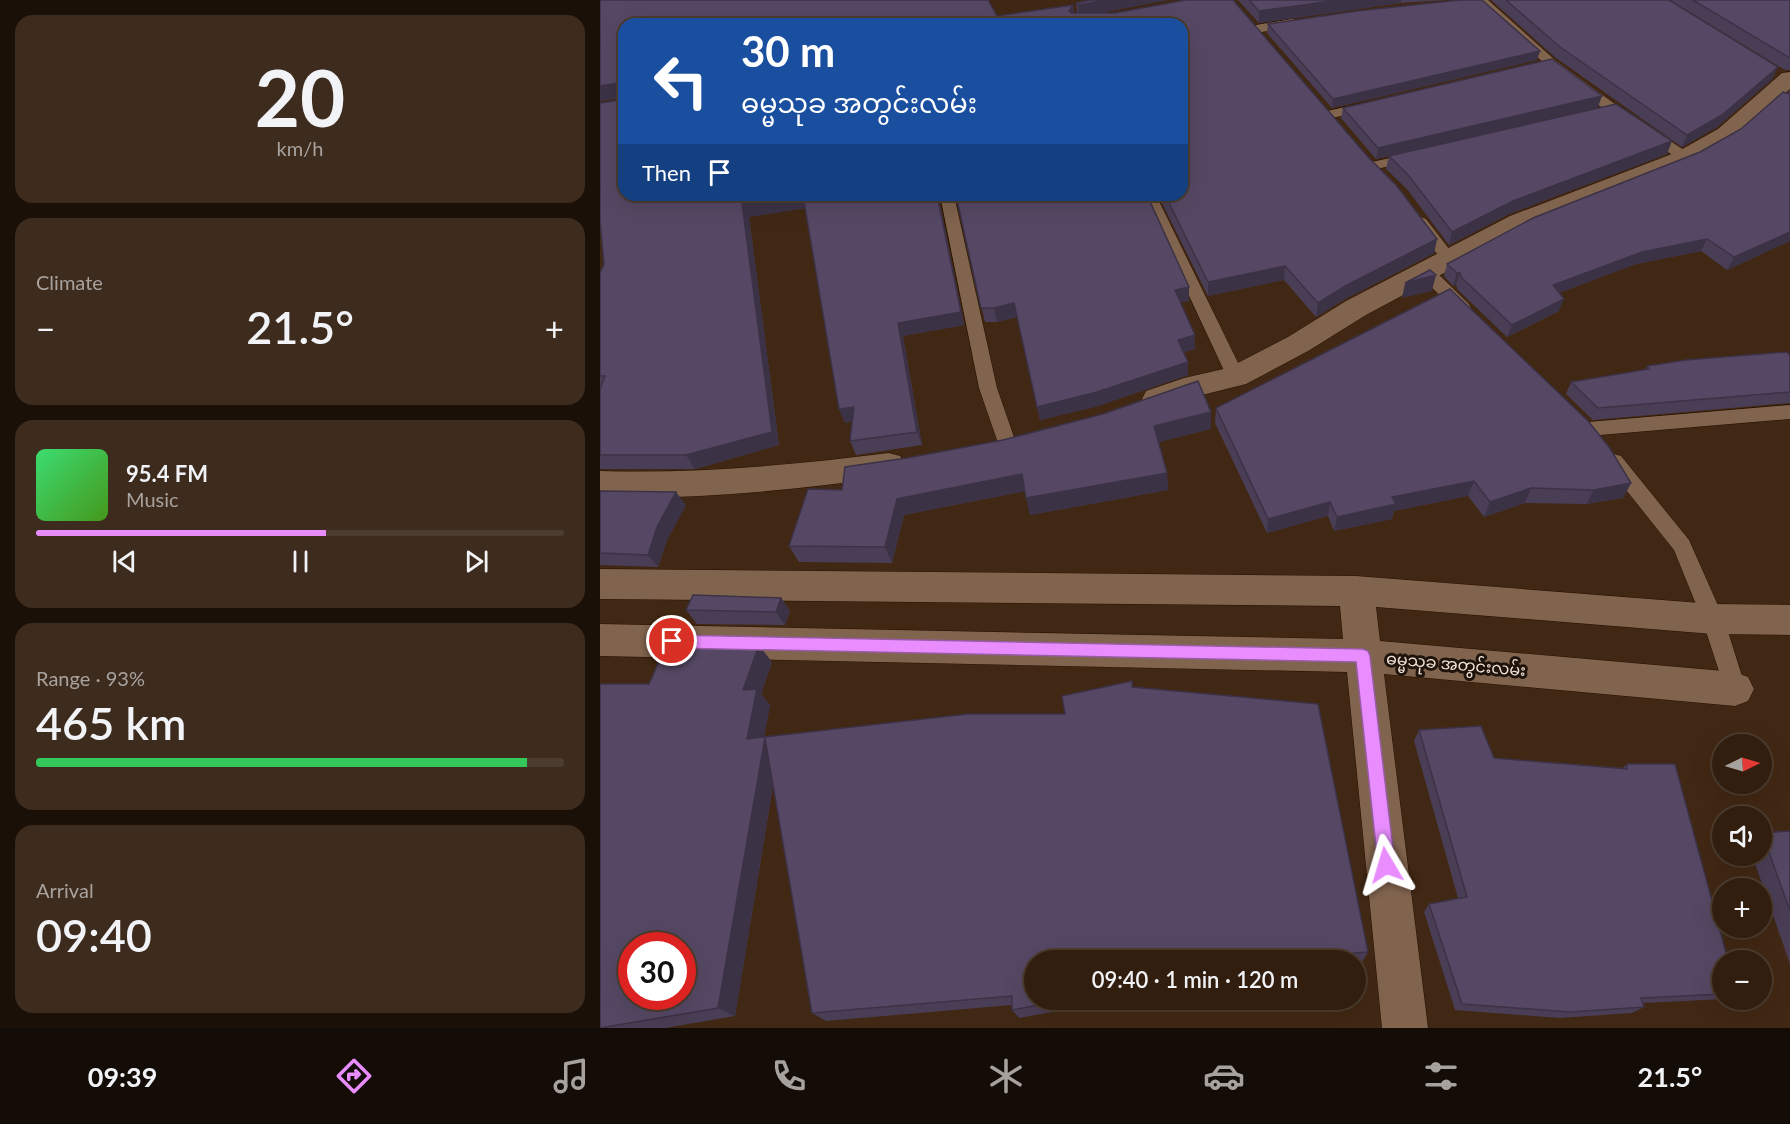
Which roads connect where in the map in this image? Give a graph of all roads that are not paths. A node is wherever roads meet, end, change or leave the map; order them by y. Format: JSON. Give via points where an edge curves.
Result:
{"nodes":[{"id":1,"x":1476,"y":0,"type":"edge"},
{"id":2,"x":1300,"y":22,"type":"edge"},
{"id":3,"x":1256,"y":29,"type":"edge"},
{"id":4,"x":1551,"y":63,"type":"junction"},
{"id":5,"x":1529,"y":68,"type":"edge"},
{"id":6,"x":1782,"y":85,"type":"edge"},
{"id":7,"x":1385,"y":102,"type":"edge"},
{"id":8,"x":1614,"y":110,"type":"junction"},
{"id":9,"x":1328,"y":115,"type":"edge"},
{"id":10,"x":1595,"y":115,"type":"edge"},
{"id":11,"x":1422,"y":155,"type":"edge"},
{"id":12,"x":1685,"y":157,"type":"junction"},
{"id":13,"x":1386,"y":180,"type":"edge"},
{"id":14,"x":948,"y":201,"type":"edge"},
{"id":15,"x":1152,"y":201,"type":"edge"},
{"id":16,"x":1414,"y":212,"type":"edge"},
{"id":17,"x":1437,"y":265,"type":"junction"},
{"id":18,"x":1476,"y":321,"type":"edge"},
{"id":19,"x":1236,"y":377,"type":"junction"},
{"id":20,"x":1134,"y":408,"type":"edge"},
{"id":21,"x":1790,"y":412,"type":"edge"},
{"id":22,"x":1006,"y":442,"type":"edge"},
{"id":23,"x":913,"y":461,"type":"edge"},
{"id":24,"x":600,"y":484,"type":"edge"},
{"id":25,"x":600,"y":584,"type":"edge"},
{"id":26,"x":1356,"y":591,"type":"junction"},
{"id":27,"x":1713,"y":619,"type":"junction"},
{"id":28,"x":1790,"y":620,"type":"edge"},
{"id":29,"x":600,"y":640,"type":"edge"},
{"id":30,"x":1363,"y":656,"type":"junction"},
{"id":31,"x":1736,"y":689,"type":"joint"},
{"id":32,"x":1405,"y":1028,"type":"edge"}],
"edges":[{"from":1,"to":4,"type":"lane"},
{"from":2,"to":3,"type":"lane"},
{"from":4,"to":5,"type":"lane"},
{"from":4,"to":8,"type":"lane"},
{"from":6,"to":12,"type":"street","via":[[1726,134]]},
{"from":7,"to":9,"type":"lane"},
{"from":8,"to":10,"type":"lane"},
{"from":8,"to":12,"type":"lane"},
{"from":11,"to":13,"type":"lane","via":[[1368,162]]},
{"from":12,"to":17,"type":"street","via":[[1519,222]]},
{"from":14,"to":22,"type":"lane","via":[[988,388]]},
{"from":15,"to":19,"type":"lane"},
{"from":16,"to":17,"type":"lane"},
{"from":17,"to":18,"type":"lane"},
{"from":17,"to":19,"type":"street"},
{"from":19,"to":20,"type":"street"},
{"from":21,"to":27,"type":"lane","via":[[1584,424],[1682,546]]},
{"from":23,"to":24,"type":"street","via":[[814,475],[697,484]]},
{"from":25,"to":26,"type":"street"},
{"from":26,"to":27,"type":"street"},
{"from":26,"to":30,"type":"street"},
{"from":27,"to":28,"type":"street"},
{"from":27,"to":31,"type":"lane"},
{"from":29,"to":30,"type":"street","name":"ဓမ္မသုခ အတွင်းလမ်း"},
{"from":30,"to":31,"type":"street","name":"ဓမ္မသုခ အတွင်းလမ်း"},
{"from":30,"to":32,"type":"street"}]}
